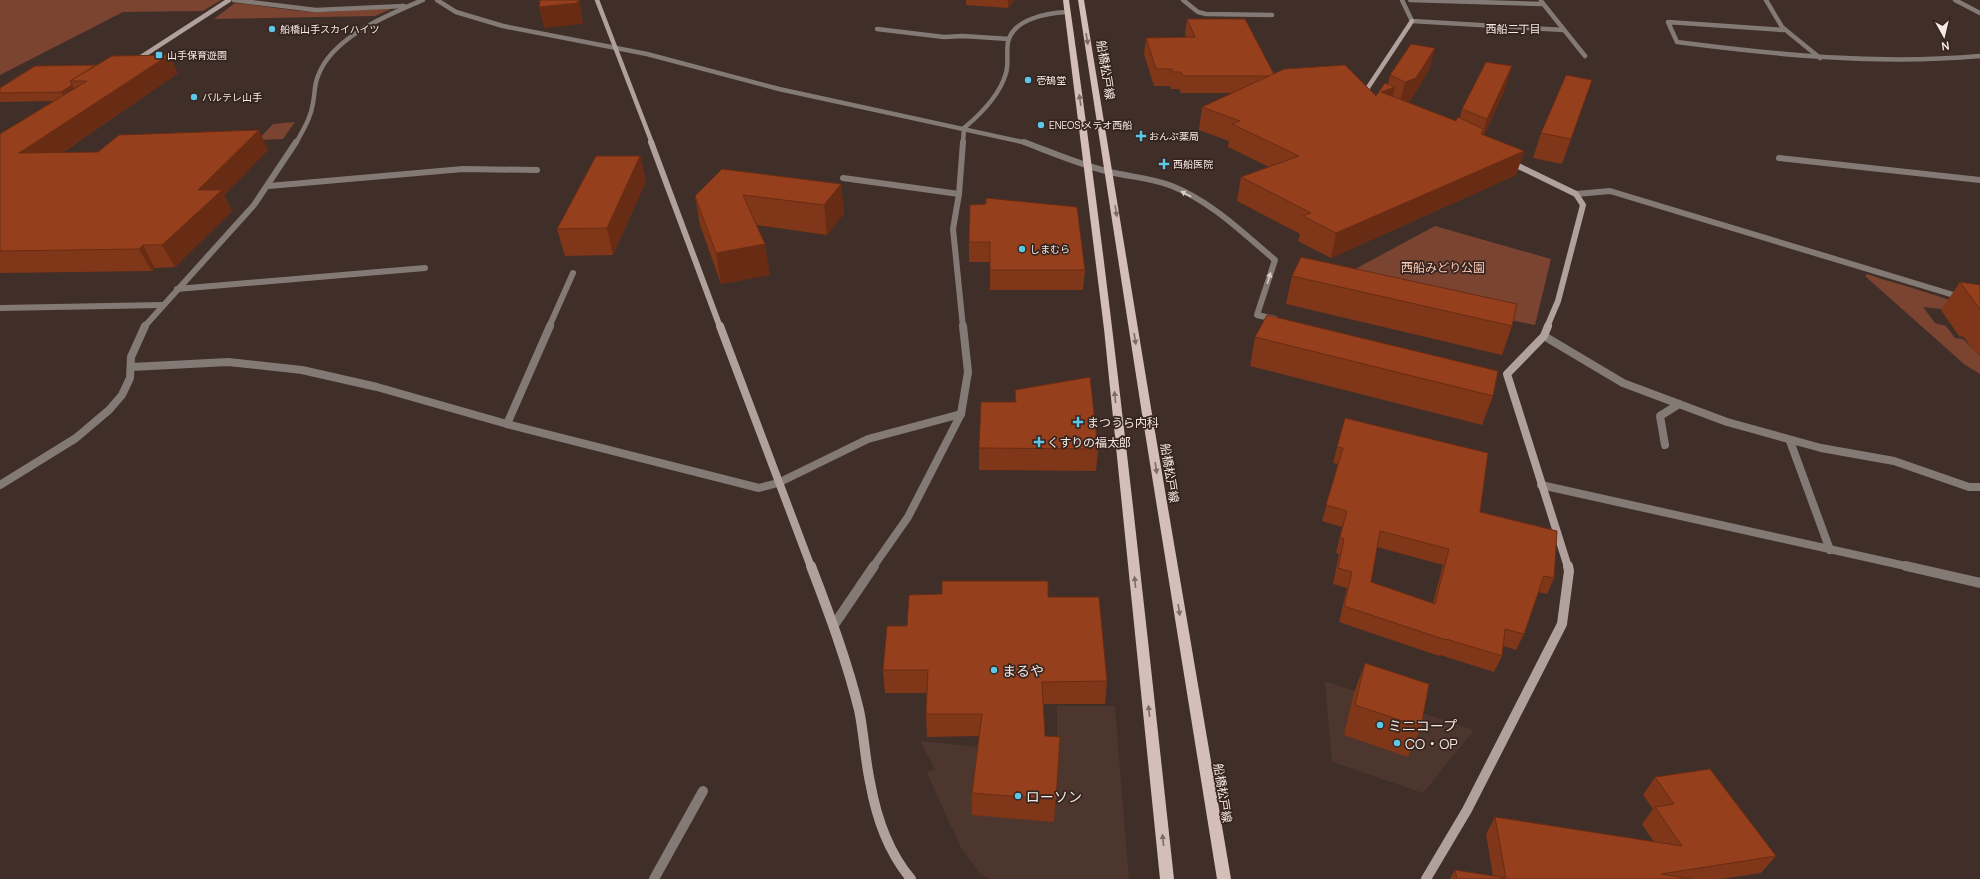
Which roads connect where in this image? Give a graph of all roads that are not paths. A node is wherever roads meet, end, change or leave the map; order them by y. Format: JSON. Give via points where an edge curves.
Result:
{"nodes":[{"id":1,"x":229,"y":0,"type":"edge"},
{"id":2,"x":234,"y":0,"type":"edge"},
{"id":3,"x":424,"y":0,"type":"edge"},
{"id":4,"x":437,"y":0,"type":"edge"},
{"id":5,"x":597,"y":0,"type":"edge"},
{"id":6,"x":1066,"y":0,"type":"edge"},
{"id":7,"x":1081,"y":0,"type":"edge"},
{"id":8,"x":1183,"y":0,"type":"edge"},
{"id":9,"x":1402,"y":0,"type":"edge"},
{"id":10,"x":1410,"y":0,"type":"edge"},
{"id":11,"x":1766,"y":0,"type":"edge"},
{"id":12,"x":1955,"y":0,"type":"edge"},
{"id":13,"x":1542,"y":2,"type":"edge"},
{"id":14,"x":409,"y":6,"type":"junction"},
{"id":15,"x":1067,"y":12,"type":"junction"},
{"id":16,"x":1980,"y":13,"type":"edge"},
{"id":17,"x":1272,"y":15,"type":"dead end"},
{"id":18,"x":1412,"y":21,"type":"junction"},
{"id":19,"x":877,"y":29,"type":"dead end"},
{"id":20,"x":1564,"y":30,"type":"junction"},
{"id":21,"x":1783,"y":30,"type":"junction"},
{"id":22,"x":1009,"y":39,"type":"junction"},
{"id":23,"x":617,"y":49,"type":"junction"},
{"id":24,"x":1585,"y":56,"type":"dead end"},
{"id":25,"x":1980,"y":56,"type":"edge"},
{"id":26,"x":1821,"y":59,"type":"junction"},
{"id":27,"x":130,"y":64,"type":"edge"},
{"id":28,"x":1380,"y":102,"type":"edge"},
{"id":29,"x":964,"y":128,"type":"junction"},
{"id":30,"x":1500,"y":157,"type":"edge"},
{"id":31,"x":1779,"y":158,"type":"dead end"},
{"id":32,"x":1090,"y":166,"type":"junction"},
{"id":33,"x":538,"y":170,"type":"dead end"},
{"id":34,"x":1110,"y":172,"type":"junction"},
{"id":35,"x":843,"y":178,"type":"dead end"},
{"id":36,"x":1980,"y":180,"type":"edge"},
{"id":37,"x":269,"y":186,"type":"junction"},
{"id":38,"x":959,"y":194,"type":"junction"},
{"id":39,"x":1576,"y":194,"type":"junction"},
{"id":40,"x":425,"y":268,"type":"dead end"},
{"id":41,"x":573,"y":273,"type":"dead end"},
{"id":42,"x":177,"y":289,"type":"junction"},
{"id":43,"x":1980,"y":300,"type":"edge"},
{"id":44,"x":162,"y":305,"type":"junction"},
{"id":45,"x":0,"y":308,"type":"edge"},
{"id":46,"x":1280,"y":321,"type":"edge"},
{"id":47,"x":1544,"y":336,"type":"junction"},
{"id":48,"x":132,"y":368,"type":"junction"},
{"id":49,"x":1679,"y":404,"type":"junction"},
{"id":50,"x":961,"y":414,"type":"junction"},
{"id":51,"x":507,"y":424,"type":"junction"},
{"id":52,"x":1790,"y":440,"type":"junction"},
{"id":53,"x":1665,"y":445,"type":"dead end"},
{"id":54,"x":778,"y":483,"type":"junction"},
{"id":55,"x":0,"y":485,"type":"edge"},
{"id":56,"x":1541,"y":485,"type":"junction"},
{"id":57,"x":1980,"y":487,"type":"edge"},
{"id":58,"x":1830,"y":550,"type":"junction"},
{"id":59,"x":1980,"y":583,"type":"edge"},
{"id":60,"x":834,"y":625,"type":"junction"},
{"id":61,"x":703,"y":792,"type":"dead end"},
{"id":62,"x":654,"y":879,"type":"edge"},
{"id":63,"x":911,"y":879,"type":"edge"},
{"id":64,"x":1167,"y":879,"type":"edge"},
{"id":65,"x":1224,"y":879,"type":"edge"},
{"id":66,"x":1426,"y":879,"type":"edge"}],
"edges":[{"from":1,"to":27,"type":"street"},
{"from":2,"to":14,"type":"street","via":[[327,10],[387,5]]},
{"from":3,"to":14,"type":"street"},
{"from":4,"to":23,"type":"street","via":[[456,12],[474,18]]},
{"from":5,"to":23,"type":"street"},
{"from":6,"to":15,"type":"main road"},
{"from":7,"to":34,"type":"main road","name":"船橋松戸線","one_way":true},
{"from":8,"to":17,"type":"street","via":[[1205,14]]},
{"from":9,"to":18,"type":"street"},
{"from":10,"to":13,"type":"street"},
{"from":11,"to":21,"type":"street"},
{"from":12,"to":16,"type":"street"},
{"from":13,"to":20,"type":"street"},
{"from":14,"to":37,"type":"street","via":[[365,28],[329,59],[315,82],[312,109],[306,125]]},
{"from":15,"to":22,"type":"street","via":[[1047,14],[1031,20],[1012,33]]},
{"from":32,"to":15,"type":"main road","one_way":true},
{"from":18,"to":20,"type":"street"},
{"from":18,"to":28,"type":"street","via":[[1367,89],[1371,96]]},
{"from":19,"to":22,"type":"street","via":[[944,37]]},
{"from":20,"to":24,"type":"street"},
{"from":21,"to":26,"type":"street"},
{"from":21,"to":26,"type":"street","via":[[1668,22],[1677,42]]},
{"from":22,"to":29,"type":"street","via":[[1006,72],[993,100]]},
{"from":23,"to":29,"type":"street","via":[[779,89]]},
{"from":23,"to":54,"type":"street"},
{"from":25,"to":26,"type":"street","via":[[1952,60]]},
{"from":29,"to":32,"type":"street","via":[[1023,141]]},
{"from":29,"to":38,"type":"street"},
{"from":30,"to":39,"type":"street"},
{"from":31,"to":36,"type":"street"},
{"from":32,"to":34,"type":"street"},
{"from":64,"to":32,"type":"main road","one_way":true},
{"from":33,"to":37,"type":"street","via":[[463,169]]},
{"from":46,"to":34,"type":"street","one_way":true,"via":[[1257,315],[1274,260],[1215,209],[1173,186]]},
{"from":34,"to":65,"type":"main road","name":"船橋松戸線","one_way":true},
{"from":35,"to":38,"type":"street"},
{"from":37,"to":42,"type":"street"},
{"from":38,"to":50,"type":"street","via":[[953,229],[968,372]]},
{"from":39,"to":43,"type":"street","via":[[1610,191],[1950,294]]},
{"from":39,"to":47,"type":"street","via":[[1583,205],[1558,301]]},
{"from":40,"to":42,"type":"street"},
{"from":41,"to":51,"type":"street"},
{"from":42,"to":44,"type":"street"},
{"from":44,"to":45,"type":"street"},
{"from":44,"to":48,"type":"street","via":[[140,334],[131,357]]},
{"from":47,"to":49,"type":"street","via":[[1623,383]]},
{"from":47,"to":56,"type":"street","via":[[1503,373]]},
{"from":48,"to":51,"type":"street","via":[[228,362],[302,370],[377,387]]},
{"from":48,"to":55,"type":"street","via":[[122,395],[92,426]]},
{"from":49,"to":52,"type":"street","via":[[1727,422]]},
{"from":49,"to":53,"type":"street","via":[[1660,416]]},
{"from":50,"to":54,"type":"street","via":[[868,439]]},
{"from":50,"to":60,"type":"street","via":[[908,517]]},
{"from":51,"to":54,"type":"street","via":[[759,488]]},
{"from":52,"to":57,"type":"street","via":[[1894,462],[1969,487]]},
{"from":52,"to":58,"type":"street"},
{"from":54,"to":60,"type":"street"},
{"from":56,"to":58,"type":"street"},
{"from":56,"to":66,"type":"street","via":[[1569,571],[1562,624],[1467,810]]},
{"from":58,"to":59,"type":"street"},
{"from":60,"to":63,"type":"street","via":[[859,711],[870,783],[880,821],[901,867]]},
{"from":61,"to":62,"type":"street"}]}
